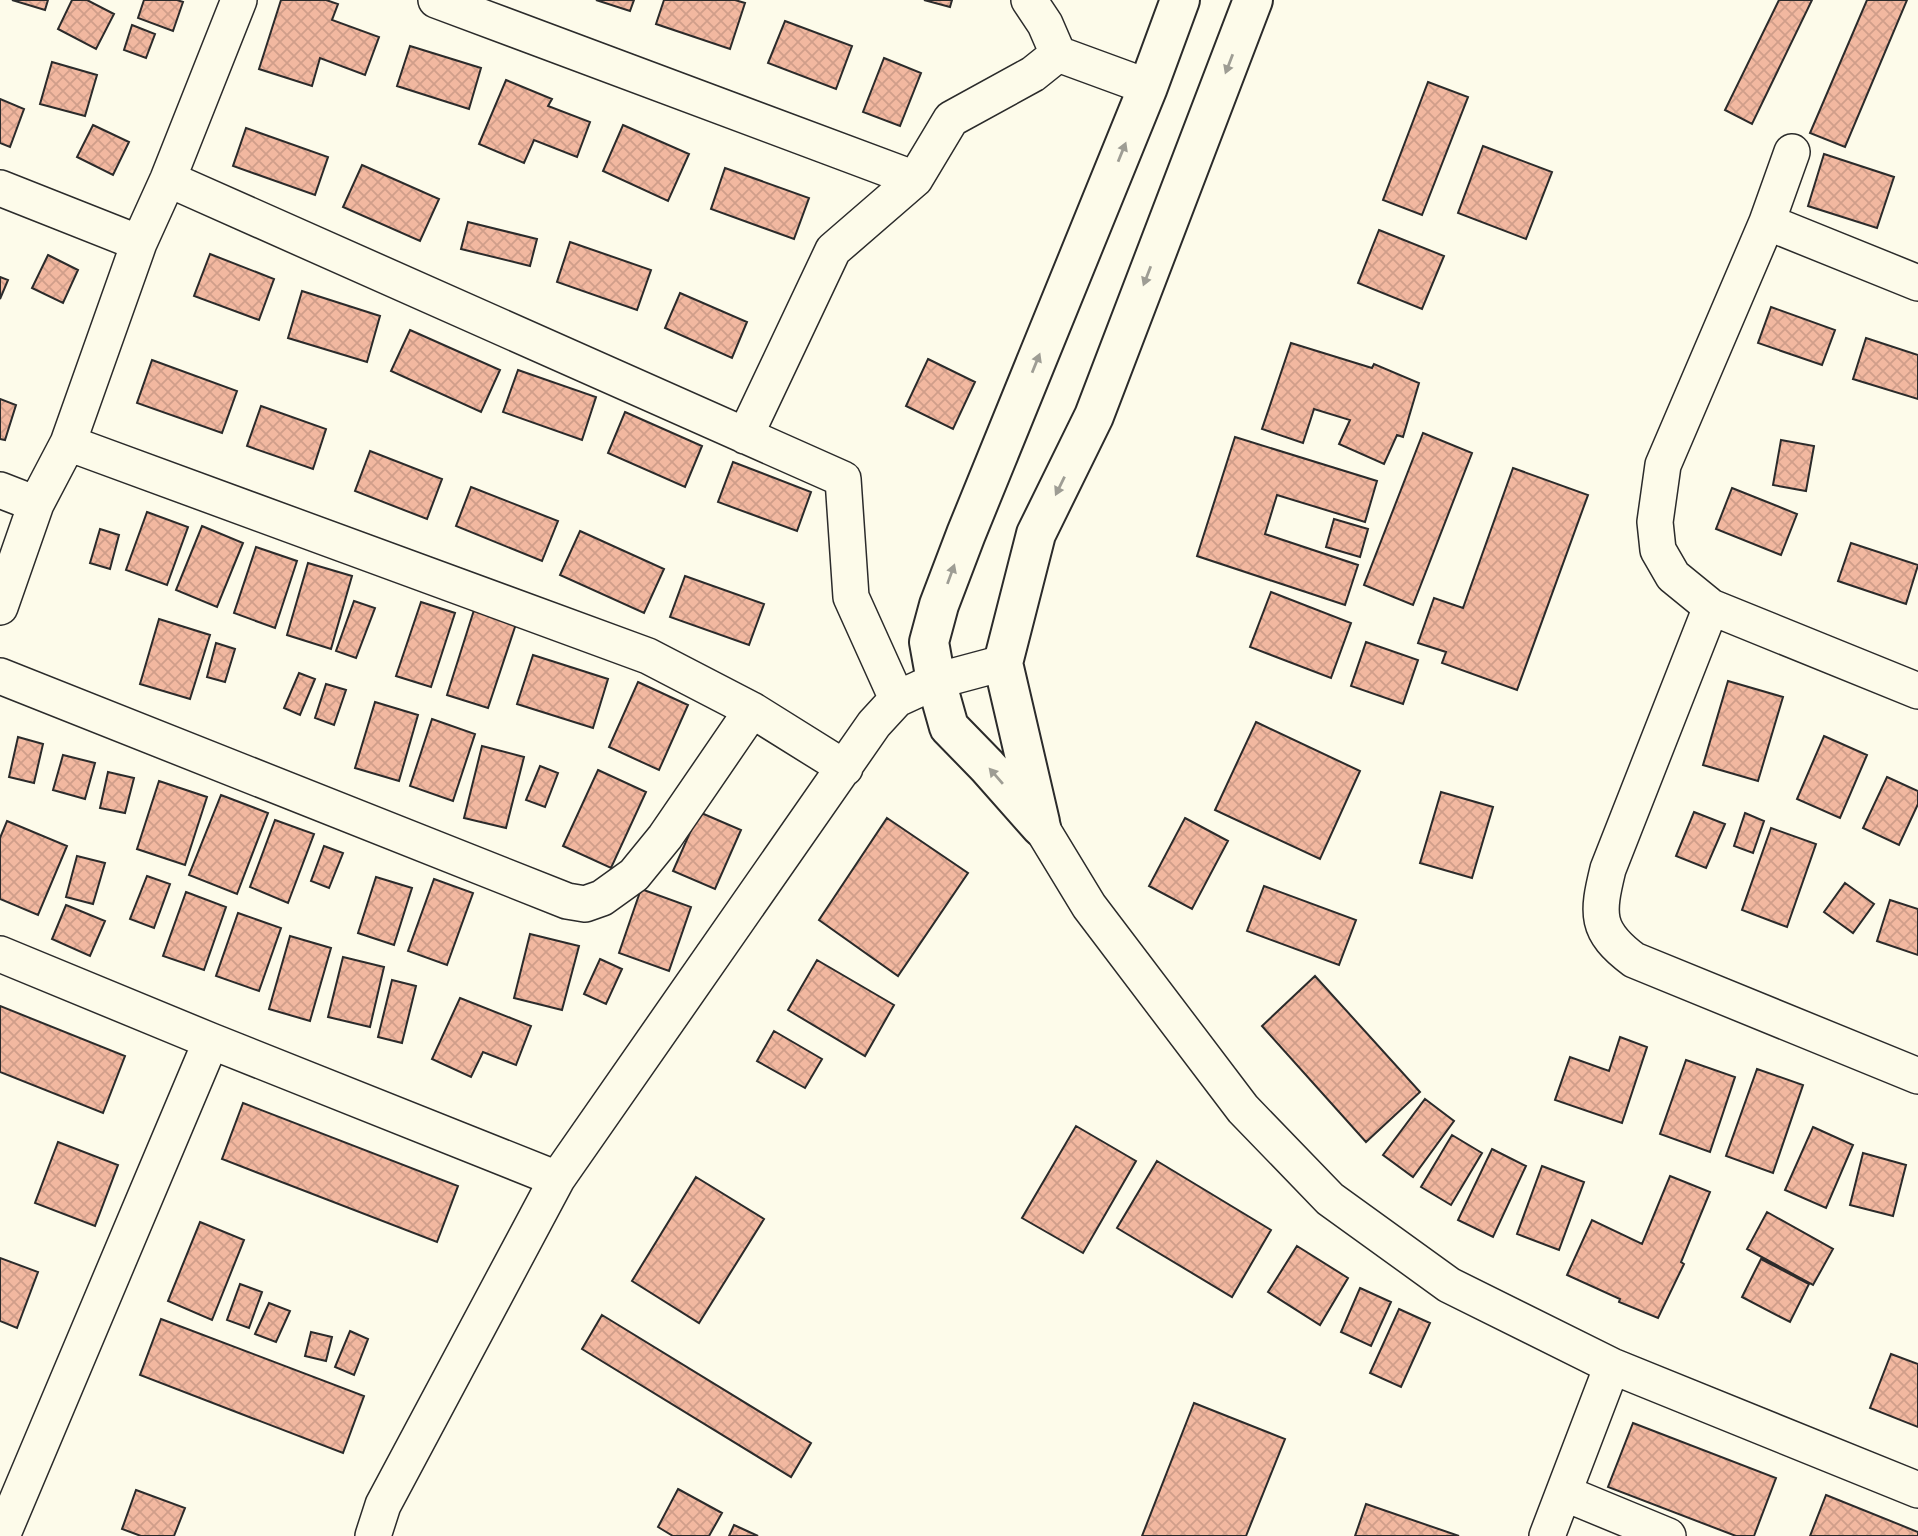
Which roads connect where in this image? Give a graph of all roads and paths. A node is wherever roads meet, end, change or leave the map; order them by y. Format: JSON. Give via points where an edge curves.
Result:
{"nodes":[{"id":1,"x":239,"y":0,"type":"edge"},
{"id":2,"x":436,"y":0,"type":"edge"},
{"id":3,"x":1029,"y":0,"type":"edge"},
{"id":4,"x":1180,"y":0,"type":"edge"},
{"id":5,"x":1253,"y":0,"type":"edge"},
{"id":6,"x":1058,"y":54,"type":"junction"},
{"id":7,"x":1148,"y":87,"type":"junction"},
{"id":8,"x":1792,"y":152,"type":"dead end"},
{"id":9,"x":168,"y":179,"type":"junction"},
{"id":10,"x":915,"y":179,"type":"junction"},
{"id":11,"x":0,"y":188,"type":"edge"},
{"id":12,"x":1767,"y":222,"type":"junction"},
{"id":13,"x":139,"y":243,"type":"junction"},
{"id":14,"x":1918,"y":284,"type":"edge"},
{"id":15,"x":745,"y":436,"type":"junction"},
{"id":16,"x":68,"y":443,"type":"junction"},
{"id":17,"x":0,"y":490,"type":"edge"},
{"id":18,"x":36,"y":504,"type":"junction"},
{"id":19,"x":0,"y":607,"type":"edge"},
{"id":20,"x":1711,"y":607,"type":"junction"},
{"id":21,"x":1003,"y":663,"type":"junction"},
{"id":22,"x":0,"y":676,"type":"edge"},
{"id":23,"x":936,"y":681,"type":"junction"},
{"id":24,"x":1918,"y":691,"type":"edge"},
{"id":25,"x":897,"y":699,"type":"junction"},
{"id":26,"x":752,"y":710,"type":"junction"},
{"id":27,"x":845,"y":768,"type":"junction"},
{"id":28,"x":1041,"y":827,"type":"junction"},
{"id":29,"x":0,"y":954,"type":"edge"},
{"id":30,"x":211,"y":1041,"type":"junction"},
{"id":31,"x":1918,"y":1076,"type":"edge"},
{"id":32,"x":557,"y":1179,"type":"junction"},
{"id":33,"x":1612,"y":1366,"type":"junction"},
{"id":34,"x":1918,"y":1490,"type":"edge"},
{"id":35,"x":1564,"y":1493,"type":"junction"},
{"id":36,"x":2,"y":1536,"type":"edge"},
{"id":37,"x":373,"y":1536,"type":"edge"},
{"id":38,"x":1547,"y":1536,"type":"edge"},
{"id":39,"x":1668,"y":1536,"type":"edge"}],
"edges":[{"from":1,"to":9,"type":"street"},
{"from":2,"to":10,"type":"street"},
{"from":3,"to":6,"type":"street"},
{"from":4,"to":7,"type":"street"},
{"from":5,"to":21,"type":"street","one_way":true,"via":[[1094,416],[1036,534]]},
{"from":6,"to":7,"type":"street"},
{"from":6,"to":10,"type":"street","via":[[1033,74],[951,119]]},
{"from":23,"to":7,"type":"street","one_way":true,"via":[[929,642],[939,605]]},
{"from":8,"to":12,"type":"street"},
{"from":9,"to":13,"type":"street"},
{"from":9,"to":15,"type":"street"},
{"from":10,"to":15,"type":"street","via":[[832,250]]},
{"from":11,"to":13,"type":"street"},
{"from":12,"to":14,"type":"street"},
{"from":12,"to":20,"type":"street","via":[[1663,466],[1654,522],[1658,550],[1674,576]]},
{"from":13,"to":16,"type":"street"},
{"from":15,"to":25,"type":"street","via":[[843,479],[851,597]]},
{"from":16,"to":18,"type":"street"},
{"from":16,"to":26,"type":"street","via":[[648,656]]},
{"from":17,"to":18,"type":"street"},
{"from":18,"to":19,"type":"street"},
{"from":20,"to":24,"type":"street"},
{"from":20,"to":31,"type":"street","via":[[1608,869],[1601,898],[1602,926],[1614,945],[1634,960]]},
{"from":21,"to":23,"type":"street"},
{"from":21,"to":28,"type":"street"},
{"from":22,"to":26,"type":"street","via":[[567,901],[585,904],[634,875]]},
{"from":23,"to":25,"type":"street"},
{"from":28,"to":23,"type":"street","one_way":true,"via":[[949,727]]},
{"from":25,"to":27,"type":"street"},
{"from":26,"to":27,"type":"street"},
{"from":27,"to":32,"type":"street"},
{"from":28,"to":33,"type":"street","via":[[1089,906],[1243,1109],[1330,1199],[1449,1285]]},
{"from":29,"to":30,"type":"street"},
{"from":30,"to":32,"type":"street"},
{"from":30,"to":36,"type":"street"},
{"from":32,"to":37,"type":"street","via":[[383,1505]]},
{"from":33,"to":34,"type":"street"},
{"from":33,"to":35,"type":"street"},
{"from":35,"to":38,"type":"street"},
{"from":35,"to":39,"type":"street"}]}
